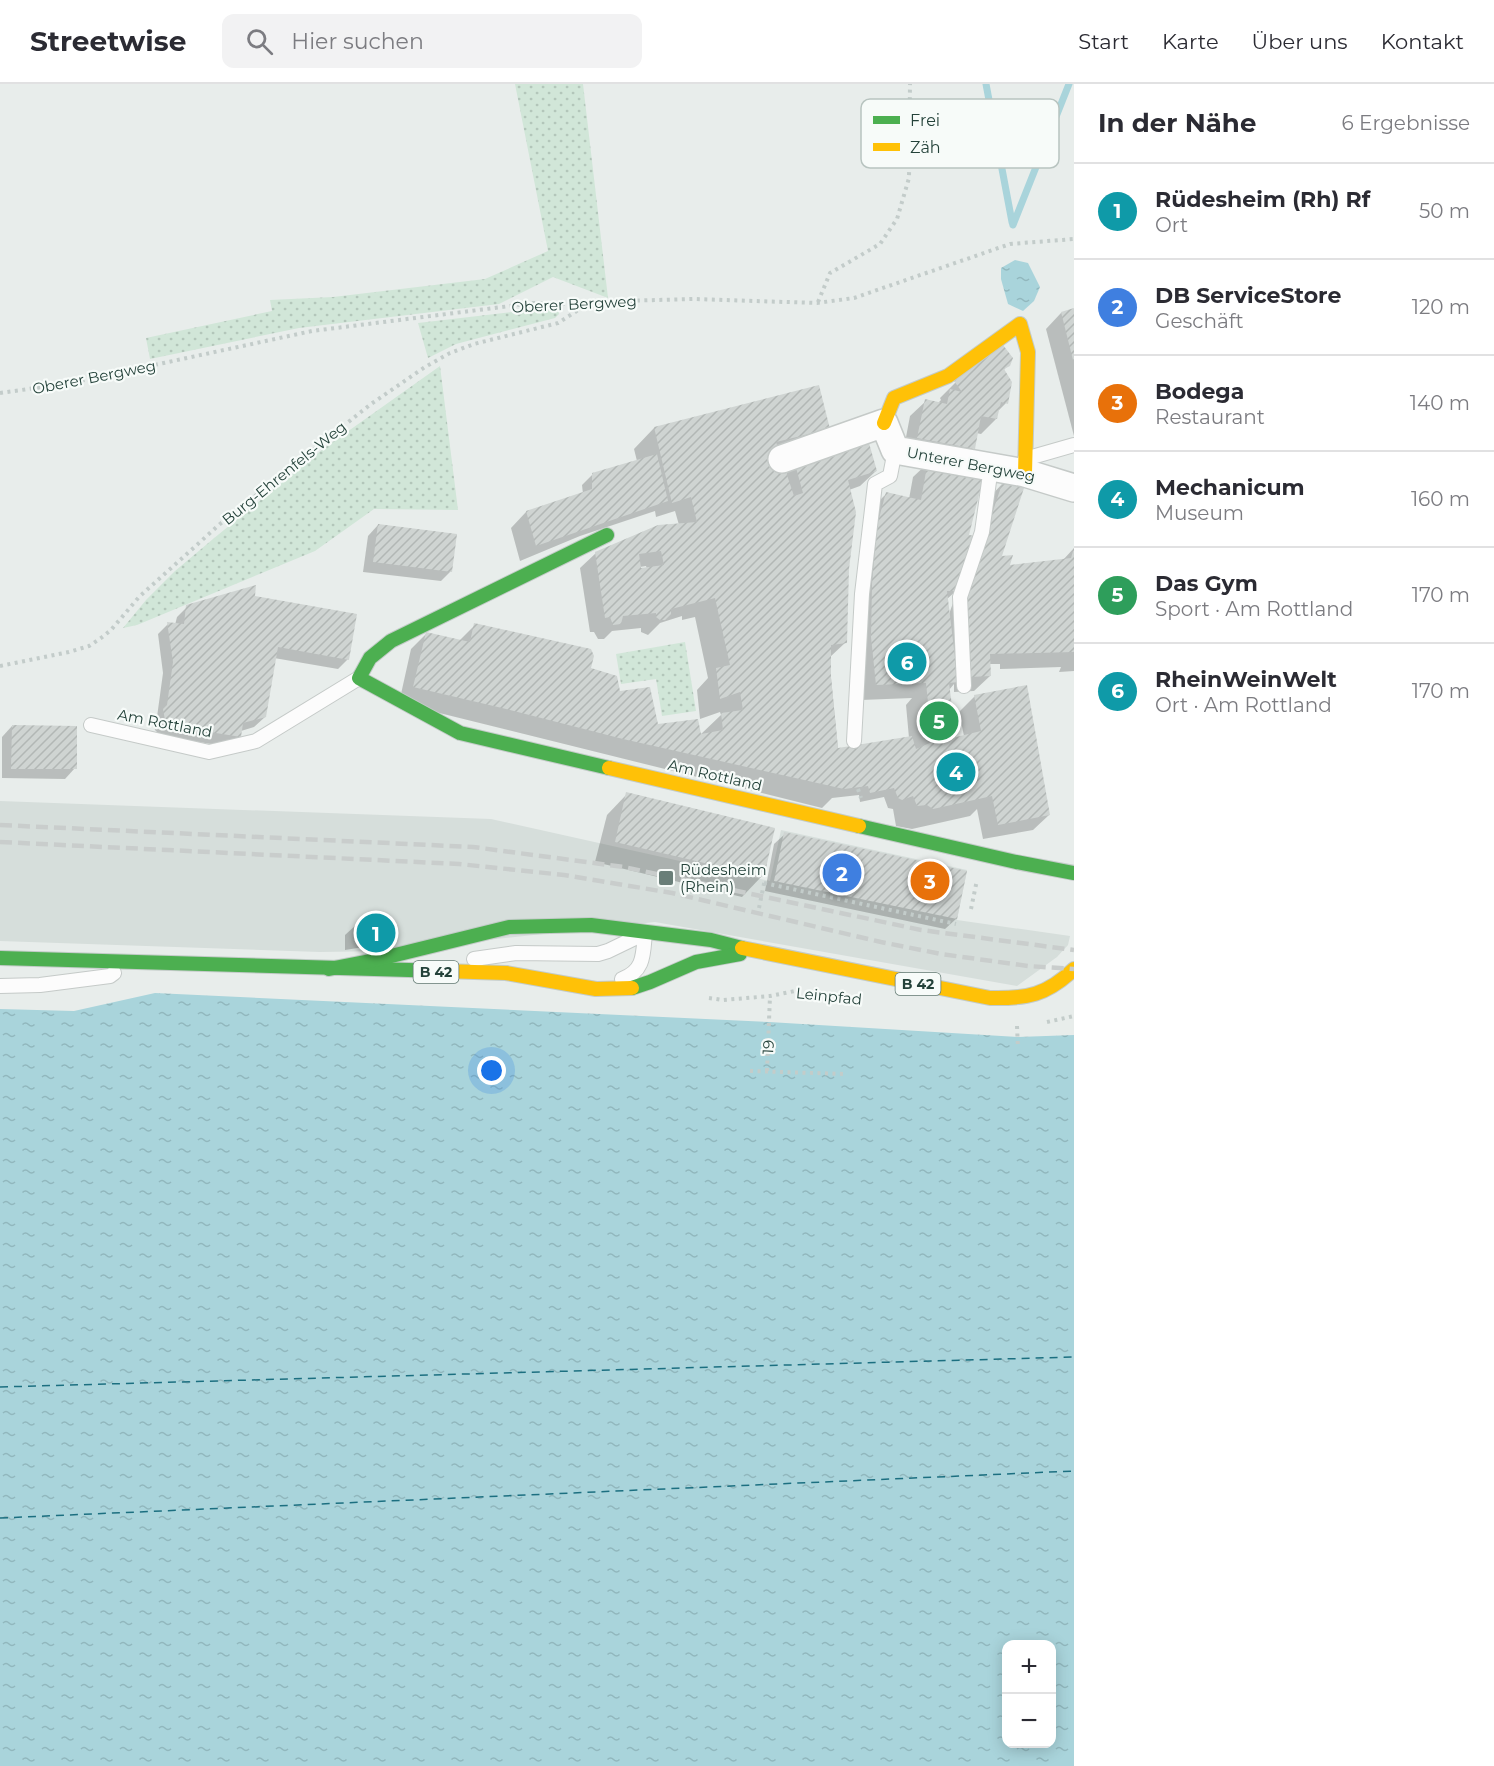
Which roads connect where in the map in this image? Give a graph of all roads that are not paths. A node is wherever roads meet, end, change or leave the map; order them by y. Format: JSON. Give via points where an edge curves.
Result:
{"nodes":[{"id":1,"x":884,"y":423,"type":"junction"},
{"id":2,"x":1074,"y":445,"type":"edge"},
{"id":3,"x":895,"y":450,"type":"junction"},
{"id":4,"x":782,"y":459,"type":"dead end"},
{"id":5,"x":1025,"y":466,"type":"junction"},
{"id":6,"x":991,"y":467,"type":"junction"},
{"id":7,"x":1074,"y":488,"type":"edge"},
{"id":8,"x":607,"y":535,"type":"dead end"},
{"id":9,"x":359,"y":678,"type":"junction"},
{"id":10,"x":964,"y":686,"type":"dead end"},
{"id":11,"x":91,"y":725,"type":"dead end"},
{"id":12,"x":854,"y":741,"type":"dead end"},
{"id":13,"x":1074,"y":858,"type":"edge"},
{"id":14,"x":1069,"y":872,"type":"edge"},
{"id":15,"x":645,"y":932,"type":"junction"},
{"id":16,"x":754,"y":951,"type":"junction"},
{"id":17,"x":0,"y":958,"type":"edge"},
{"id":18,"x":129,"y":963,"type":"junction"},
{"id":19,"x":329,"y":969,"type":"junction"},
{"id":20,"x":1074,"y":969,"type":"edge"},
{"id":21,"x":543,"y":978,"type":"junction"},
{"id":22,"x":0,"y":986,"type":"edge"}],
"edges":[{"from":1,"to":3,"type":"street","name":"Unterer Bergweg"},
{"from":1,"to":4,"type":"street"},
{"from":1,"to":5,"type":"main road","via":[[894,398],[948,376],[1020,324],[1028,352]]},
{"from":2,"to":5,"type":"lane"},
{"from":3,"to":6,"type":"street","name":"Unterer Bergweg"},
{"from":3,"to":12,"type":"lane","via":[[890,476],[875,484],[862,594]]},
{"from":5,"to":6,"type":"street","name":"Unterer Bergweg"},
{"from":5,"to":7,"type":"street","name":"Unterer Bergweg"},
{"from":6,"to":10,"type":"lane","via":[[982,532],[960,597]]},
{"from":8,"to":9,"type":"main road","name":"Am Rottland","via":[[391,641],[370,658]]},
{"from":9,"to":11,"type":"lane","name":"Am Rottland","via":[[256,741],[209,752]]},
{"from":9,"to":14,"type":"main road","name":"Am Rottland","via":[[460,733]]},
{"from":13,"to":14,"type":"lane"},
{"from":15,"to":16,"type":"main road","number":"B 42","via":[[711,940]]},
{"from":15,"to":19,"type":"main road","number":"B 42","via":[[591,925],[508,927]]},
{"from":15,"to":19,"type":"lane","via":[[598,954],[516,953],[447,963]]},
{"from":15,"to":21,"type":"lane","via":[[641,964],[632,976],[621,980]]},
{"from":16,"to":20,"type":"main road","number":"B 42","via":[[964,994],[1012,999],[1046,992]]},
{"from":16,"to":21,"type":"main road","number":"B 42","via":[[688,965],[641,987],[603,989]]},
{"from":17,"to":18,"type":"main road","number":"B 42"},
{"from":18,"to":19,"type":"main road","number":"B 42"},
{"from":18,"to":22,"type":"lane","via":[[110,976]]},
{"from":19,"to":21,"type":"main road","number":"B 42","via":[[506,973]]}]}
